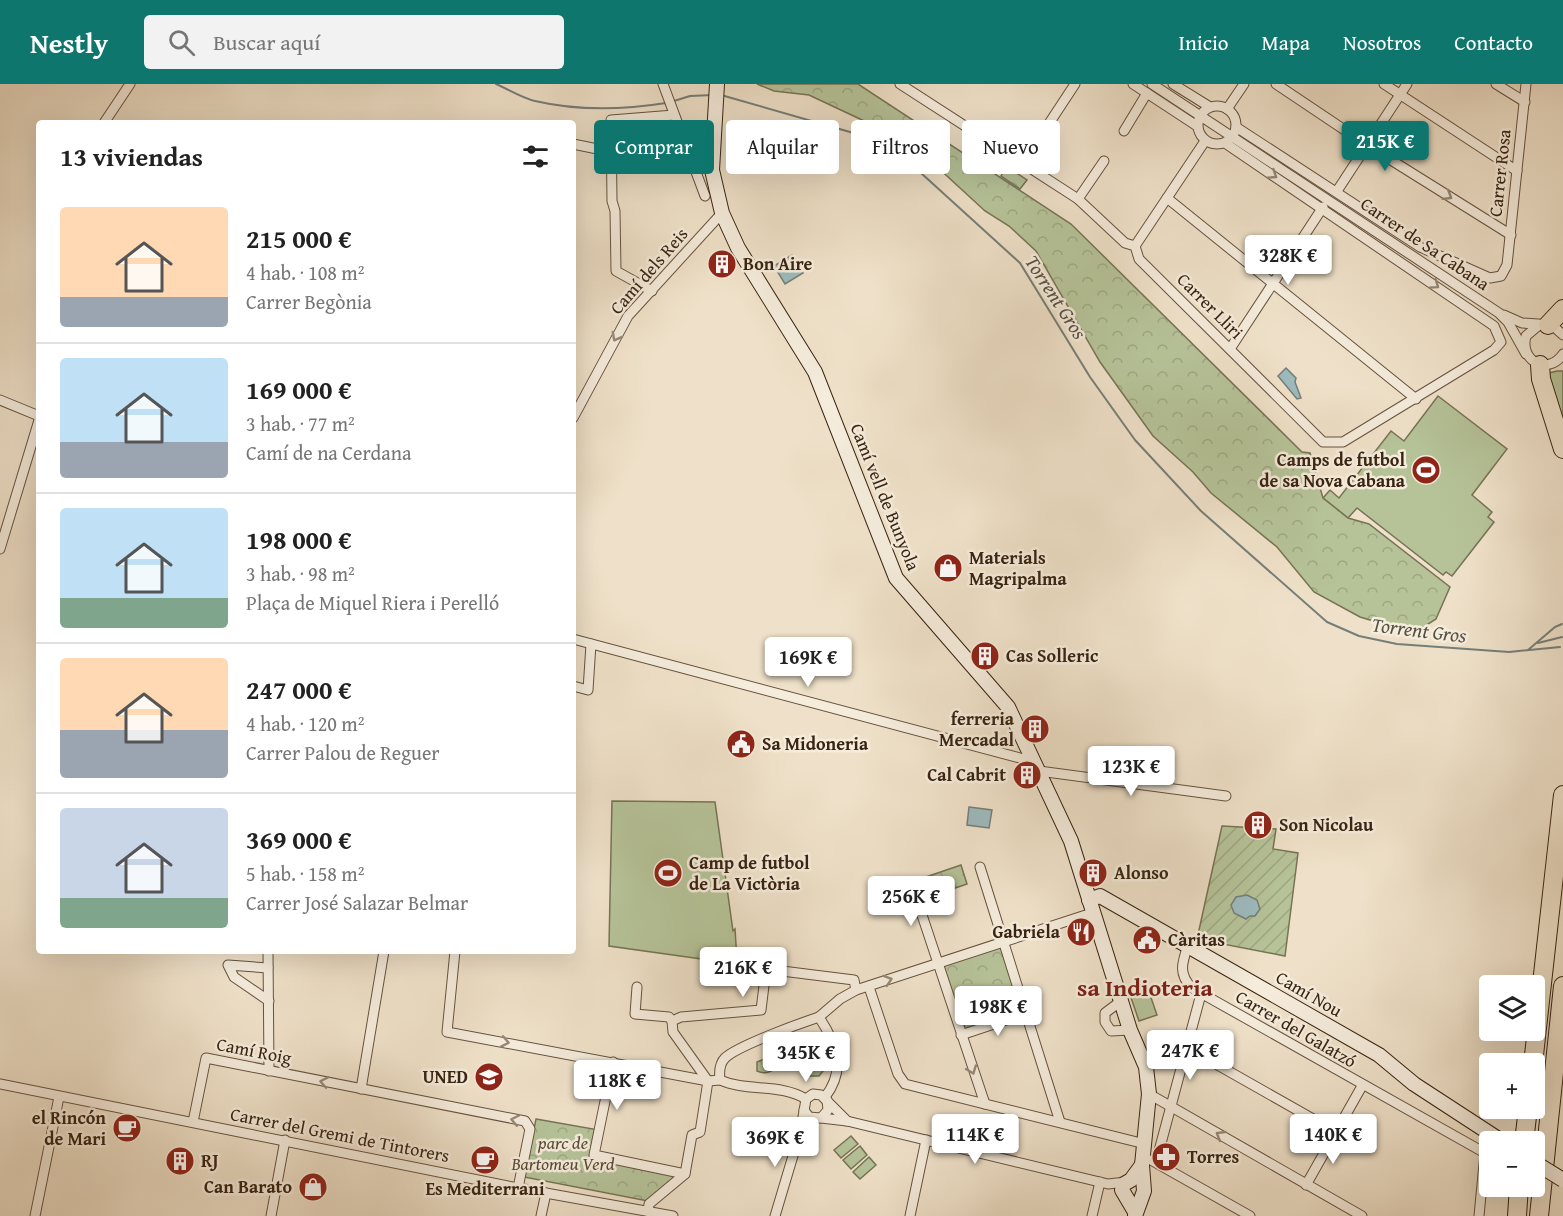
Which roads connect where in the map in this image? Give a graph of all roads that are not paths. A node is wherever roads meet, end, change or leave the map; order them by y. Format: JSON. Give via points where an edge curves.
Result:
{"nodes":[{"id":1,"x":130,"y":84,"type":"edge"},
{"id":2,"x":717,"y":84,"type":"edge"},
{"id":3,"x":900,"y":84,"type":"edge"},
{"id":4,"x":1075,"y":84,"type":"edge"},
{"id":5,"x":1133,"y":84,"type":"edge"},
{"id":6,"x":1152,"y":84,"type":"edge"},
{"id":7,"x":1173,"y":84,"type":"edge"},
{"id":8,"x":1244,"y":84,"type":"edge"},
{"id":9,"x":1276,"y":84,"type":"edge"},
{"id":10,"x":1384,"y":84,"type":"edge"},
{"id":11,"x":1407,"y":84,"type":"edge"},
{"id":12,"x":1496,"y":84,"type":"edge"},
{"id":13,"x":1526,"y":84,"type":"edge"},
{"id":14,"x":664,"y":88,"type":"edge"},
{"id":15,"x":1147,"y":93,"type":"junction"},
{"id":16,"x":1400,"y":94,"type":"junction"},
{"id":17,"x":1524,"y":102,"type":"junction"},
{"id":18,"x":1210,"y":107,"type":"junction"},
{"id":19,"x":1227,"y":109,"type":"junction"},
{"id":20,"x":674,"y":115,"type":"junction"},
{"id":21,"x":1200,"y":115,"type":"junction"},
{"id":22,"x":106,"y":120,"type":"edge"},
{"id":23,"x":612,"y":120,"type":"edge"},
{"id":24,"x":1052,"y":120,"type":"edge"},
{"id":25,"x":962,"y":124,"type":"edge"},
{"id":26,"x":1197,"y":126,"type":"junction"},
{"id":27,"x":1124,"y":131,"type":"dead end"},
{"id":28,"x":1234,"y":132,"type":"junction"},
{"id":29,"x":1205,"y":141,"type":"junction"},
{"id":30,"x":1225,"y":143,"type":"junction"},
{"id":31,"x":576,"y":145,"type":"edge"},
{"id":32,"x":1367,"y":145,"type":"junction"},
{"id":33,"x":594,"y":148,"type":"edge"},
{"id":34,"x":1104,"y":161,"type":"dead end"},
{"id":35,"x":1517,"y":171,"type":"junction"},
{"id":36,"x":613,"y":174,"type":"edge"},
{"id":37,"x":1039,"y":174,"type":"edge"},
{"id":38,"x":1337,"y":191,"type":"junction"},
{"id":39,"x":705,"y":196,"type":"dead end"},
{"id":40,"x":1167,"y":198,"type":"junction"},
{"id":41,"x":1078,"y":199,"type":"junction"},
{"id":42,"x":1323,"y":207,"type":"junction"},
{"id":43,"x":722,"y":213,"type":"junction"},
{"id":44,"x":1510,"y":235,"type":"junction"},
{"id":45,"x":1135,"y":246,"type":"junction"},
{"id":46,"x":1273,"y":284,"type":"junction"},
{"id":47,"x":652,"y":291,"type":"junction"},
{"id":48,"x":1563,"y":309,"type":"edge"},
{"id":49,"x":1499,"y":313,"type":"junction"},
{"id":50,"x":1550,"y":328,"type":"edge"},
{"id":51,"x":1230,"y":349,"type":"junction"},
{"id":52,"x":1563,"y":354,"type":"edge"},
{"id":53,"x":1538,"y":361,"type":"junction"},
{"id":54,"x":1563,"y":363,"type":"edge"},
{"id":55,"x":1416,"y":399,"type":"junction"},
{"id":56,"x":0,"y":400,"type":"edge"},
{"id":57,"x":576,"y":412,"type":"edge"},
{"id":58,"x":36,"y":417,"type":"edge"},
{"id":59,"x":36,"y":428,"type":"edge"},
{"id":60,"x":1563,"y":449,"type":"edge"},
{"id":61,"x":0,"y":549,"type":"edge"},
{"id":62,"x":576,"y":640,"type":"edge"},
{"id":63,"x":591,"y":644,"type":"junction"},
{"id":64,"x":576,"y":687,"type":"edge"},
{"id":65,"x":1037,"y":767,"type":"junction"},
{"id":66,"x":1563,"y":795,"type":"edge"},
{"id":67,"x":1226,"y":796,"type":"dead end"},
{"id":68,"x":980,"y":867,"type":"dead end"},
{"id":69,"x":911,"y":882,"type":"dead end"},
{"id":70,"x":1090,"y":907,"type":"junction"},
{"id":71,"x":1004,"y":942,"type":"junction"},
{"id":72,"x":1188,"y":945,"type":"junction"},
{"id":73,"x":268,"y":954,"type":"edge"},
{"id":74,"x":384,"y":954,"type":"edge"},
{"id":75,"x":455,"y":954,"type":"edge"},
{"id":76,"x":938,"y":964,"type":"junction"},
{"id":77,"x":268,"y":968,"type":"junction"},
{"id":78,"x":1563,"y":986,"type":"edge"},
{"id":79,"x":637,"y":987,"type":"dead end"},
{"id":80,"x":869,"y":987,"type":"junction"},
{"id":81,"x":856,"y":990,"type":"junction"},
{"id":82,"x":1201,"y":994,"type":"junction"},
{"id":83,"x":1121,"y":1000,"type":"junction"},
{"id":84,"x":269,"y":1001,"type":"junction"},
{"id":85,"x":1027,"y":1013,"type":"junction"},
{"id":86,"x":819,"y":1017,"type":"junction"},
{"id":87,"x":672,"y":1021,"type":"junction"},
{"id":88,"x":1130,"y":1030,"type":"junction"},
{"id":89,"x":961,"y":1035,"type":"junction"},
{"id":90,"x":1186,"y":1047,"type":"junction"},
{"id":91,"x":1534,"y":1053,"type":"edge"},
{"id":92,"x":613,"y":1062,"type":"junction"},
{"id":93,"x":269,"y":1071,"type":"junction"},
{"id":94,"x":720,"y":1080,"type":"junction"},
{"id":95,"x":708,"y":1081,"type":"junction"},
{"id":96,"x":0,"y":1084,"type":"edge"},
{"id":97,"x":1362,"y":1086,"type":"junction"},
{"id":98,"x":361,"y":1089,"type":"junction"},
{"id":99,"x":1149,"y":1094,"type":"junction"},
{"id":100,"x":59,"y":1097,"type":"junction"},
{"id":101,"x":806,"y":1099,"type":"junction"},
{"id":102,"x":826,"y":1099,"type":"junction"},
{"id":103,"x":985,"y":1104,"type":"junction"},
{"id":104,"x":1169,"y":1106,"type":"junction"},
{"id":105,"x":804,"y":1110,"type":"junction"},
{"id":106,"x":819,"y":1118,"type":"junction"},
{"id":107,"x":848,"y":1121,"type":"junction"},
{"id":108,"x":193,"y":1122,"type":"junction"},
{"id":109,"x":1060,"y":1122,"type":"junction"},
{"id":110,"x":801,"y":1129,"type":"junction"},
{"id":111,"x":1486,"y":1131,"type":"edge"},
{"id":112,"x":1336,"y":1132,"type":"junction"},
{"id":113,"x":285,"y":1140,"type":"junction"},
{"id":114,"x":926,"y":1140,"type":"junction"},
{"id":115,"x":1147,"y":1157,"type":"junction"},
{"id":116,"x":1545,"y":1169,"type":"edge"},
{"id":117,"x":685,"y":1174,"type":"junction"},
{"id":118,"x":1563,"y":1180,"type":"edge"},
{"id":119,"x":1133,"y":1182,"type":"junction"},
{"id":120,"x":1104,"y":1183,"type":"junction"},
{"id":121,"x":1306,"y":1185,"type":"junction"},
{"id":122,"x":518,"y":1188,"type":"junction"},
{"id":123,"x":546,"y":1193,"type":"junction"},
{"id":124,"x":1518,"y":1197,"type":"edge"},
{"id":125,"x":1132,"y":1205,"type":"edge"},
{"id":126,"x":648,"y":1211,"type":"junction"},
{"id":127,"x":35,"y":1216,"type":"edge"},
{"id":128,"x":271,"y":1216,"type":"edge"},
{"id":129,"x":541,"y":1216,"type":"edge"},
{"id":130,"x":673,"y":1216,"type":"edge"},
{"id":131,"x":775,"y":1216,"type":"edge"},
{"id":132,"x":910,"y":1216,"type":"edge"},
{"id":133,"x":1092,"y":1216,"type":"edge"},
{"id":134,"x":1250,"y":1216,"type":"edge"},
{"id":135,"x":1362,"y":1216,"type":"edge"},
{"id":136,"x":1479,"y":1216,"type":"edge"},
{"id":137,"x":1517,"y":1216,"type":"edge"},
{"id":138,"x":1539,"y":1216,"type":"edge"}],
"edges":[{"from":1,"to":22,"type":"street"},
{"from":2,"to":43,"type":"street","name":"Camí vell de Bunyola","via":[[712,170]]},
{"from":3,"to":25,"type":"street","name":"Carrer Lliri"},
{"from":4,"to":24,"type":"street"},
{"from":5,"to":15,"type":"street"},
{"from":6,"to":21,"type":"street","name":"Carrer de Sa Cabana"},
{"from":7,"to":18,"type":"street"},
{"from":8,"to":19,"type":"street"},
{"from":9,"to":32,"type":"street"},
{"from":10,"to":16,"type":"street"},
{"from":11,"to":16,"type":"street"},
{"from":12,"to":17,"type":"street"},
{"from":13,"to":17,"type":"street","name":"Carrer Rosa"},
{"from":14,"to":20,"type":"street"},
{"from":15,"to":26,"type":"street"},
{"from":15,"to":27,"type":"street"},
{"from":16,"to":32,"type":"street"},
{"from":16,"to":35,"type":"street"},
{"from":17,"to":35,"type":"street","name":"Carrer Rosa"},
{"from":18,"to":19,"type":"street"},
{"from":18,"to":21,"type":"street"},
{"from":19,"to":28,"type":"street","via":[[1234,117]]},
{"from":20,"to":23,"type":"street"},
{"from":20,"to":39,"type":"street"},
{"from":21,"to":26,"type":"street"},
{"from":21,"to":28,"type":"street","name":"Carrer de Sa Cabana"},
{"from":26,"to":29,"type":"street"},
{"from":28,"to":30,"type":"street"},
{"from":28,"to":38,"type":"street"},
{"from":28,"to":49,"type":"street","name":"Carrer de Sa Cabana"},
{"from":29,"to":30,"type":"street"},
{"from":29,"to":40,"type":"street"},
{"from":30,"to":42,"type":"street","one_way":true},
{"from":31,"to":33,"type":"street"},
{"from":32,"to":38,"type":"street"},
{"from":32,"to":44,"type":"street","one_way":true},
{"from":34,"to":41,"type":"street"},
{"from":35,"to":44,"type":"street","name":"Carrer Rosa"},
{"from":36,"to":47,"type":"street","via":[[616,271]]},
{"from":37,"to":41,"type":"street","name":"Carrer Lliri"},
{"from":38,"to":44,"type":"street","name":"Carrer Rosa","via":[[1420,247],[1490,278],[1501,276],[1507,265]]},
{"from":40,"to":45,"type":"street"},
{"from":40,"to":46,"type":"street"},
{"from":41,"to":45,"type":"street","name":"Carrer Lliri","via":[[1125,243]]},
{"from":42,"to":46,"type":"street"},
{"from":42,"to":55,"type":"street","name":"Carrer Lliri","one_way":true,"via":[[1494,326],[1501,342],[1494,350]]},
{"from":43,"to":47,"type":"street","name":"Camí dels Reis"},
{"from":43,"to":65,"type":"street","name":"Camí vell de Bunyola","via":[[738,248],[815,372],[896,578],[1008,707]]},
{"from":45,"to":51,"type":"street","name":"Carrer Lliri","via":[[1139,259]]},
{"from":46,"to":51,"type":"street"},
{"from":46,"to":55,"type":"street"},
{"from":47,"to":57,"type":"street","name":"Camí dels Reis","one_way":true,"via":[[628,316]]},
{"from":48,"to":50,"type":"highway"},
{"from":49,"to":50,"type":"street","name":"Carrer de Sa Cabana","via":[[1522,323]]},
{"from":49,"to":53,"type":"street","name":"Carrer de Sa Cabana"},
{"from":50,"to":53,"type":"street","via":[[1526,336]]},
{"from":51,"to":55,"type":"street","name":"Carrer Lliri","via":[[1323,442],[1343,442]]},
{"from":52,"to":53,"type":"street"},
{"from":53,"to":54,"type":"street"},
{"from":53,"to":60,"type":"highway"},
{"from":56,"to":58,"type":"street"},
{"from":59,"to":61,"type":"street"},
{"from":62,"to":63,"type":"street"},
{"from":63,"to":64,"type":"street","via":[[588,690]]},
{"from":63,"to":65,"type":"street"},
{"from":65,"to":67,"type":"street"},
{"from":65,"to":70,"type":"street","name":"Camí vell de Bunyola","via":[[1071,841]]},
{"from":66,"to":91,"type":"highway"},
{"from":68,"to":71,"type":"street"},
{"from":69,"to":76,"type":"street"},
{"from":70,"to":71,"type":"street"},
{"from":70,"to":72,"type":"street","name":"Camí Nou","via":[[1100,896]]},
{"from":70,"to":83,"type":"street","name":"Camí vell de Bunyola"},
{"from":71,"to":76,"type":"street"},
{"from":71,"to":85,"type":"street"},
{"from":72,"to":82,"type":"street","name":"Carrer del Galatzó","via":[[1181,970],[1184,979]]},
{"from":72,"to":111,"type":"street","name":"Camí Nou","via":[[1379,1055],[1414,1084]]},
{"from":73,"to":77,"type":"street"},
{"from":74,"to":98,"type":"street"},
{"from":75,"to":92,"type":"street","one_way":true,"via":[[447,1032]]},
{"from":80,"to":76,"type":"street","one_way":true},
{"from":76,"to":89,"type":"street"},
{"from":77,"to":84,"type":"street"},
{"from":77,"to":84,"type":"street","via":[[228,965],[234,976]]},
{"from":78,"to":138,"type":"highway"},
{"from":79,"to":87,"type":"street","via":[[635,1014],[669,1017]]},
{"from":80,"to":81,"type":"street"},
{"from":80,"to":103,"type":"street","via":[[898,1074],[905,1084]]},
{"from":81,"to":86,"type":"street"},
{"from":81,"to":87,"type":"street","via":[[854,980],[766,969],[760,1010]]},
{"from":82,"to":90,"type":"street"},
{"from":82,"to":97,"type":"street","name":"Carrer del Galatzó"},
{"from":83,"to":88,"type":"street","name":"Camí vell de Bunyola"},
{"from":83,"to":88,"type":"street","via":[[1105,1013],[1106,1022],[1111,1031]]},
{"from":84,"to":93,"type":"street"},
{"from":85,"to":89,"type":"street"},
{"from":85,"to":109,"type":"street"},
{"from":86,"to":94,"type":"street","via":[[726,1058],[718,1070]]},
{"from":86,"to":102,"type":"street","via":[[835,1043],[837,1062]]},
{"from":87,"to":95,"type":"street","via":[[673,1032]]},
{"from":88,"to":99,"type":"street","name":"Camí vell de Bunyola","via":[[1146,1067]]},
{"from":89,"to":103,"type":"street","one_way":true},
{"from":90,"to":104,"type":"street"},
{"from":90,"to":112,"type":"street"},
{"from":92,"to":95,"type":"street"},
{"from":92,"to":117,"type":"street","via":[[594,1155]]},
{"from":98,"to":93,"type":"street","name":"Camí Roig","one_way":true},
{"from":93,"to":108,"type":"street","name":"Camí Roig","via":[[206,1058]]},
{"from":94,"to":95,"type":"street"},
{"from":94,"to":101,"type":"street","via":[[784,1091]]},
{"from":95,"to":117,"type":"street","via":[[700,1132],[692,1135]]},
{"from":96,"to":100,"type":"street","name":"Carrer del Gremi de Tintorers"},
{"from":97,"to":112,"type":"street"},
{"from":97,"to":136,"type":"street","name":"Carrer del Galatzó","via":[[1485,1153]]},
{"from":122,"to":98,"type":"street","name":"Camí Roig","one_way":true,"via":[[530,1129],[525,1121]]},
{"from":99,"to":104,"type":"street"},
{"from":99,"to":115,"type":"street","name":"Camí vell de Bunyola"},
{"from":100,"to":108,"type":"street","name":"Carrer del Gremi de Tintorers"},
{"from":100,"to":127,"type":"street"},
{"from":101,"to":102,"type":"street","via":[[813,1094]]},
{"from":101,"to":105,"type":"street"},
{"from":102,"to":106,"type":"street","via":[[828,1110]]},
{"from":102,"to":107,"type":"street"},
{"from":103,"to":109,"type":"street"},
{"from":104,"to":115,"type":"street"},
{"from":121,"to":104,"type":"street","one_way":true},
{"from":105,"to":106,"type":"street","via":[[809,1117]]},
{"from":105,"to":110,"type":"street"},
{"from":106,"to":107,"type":"street"},
{"from":106,"to":110,"type":"street"},
{"from":107,"to":114,"type":"street"},
{"from":108,"to":113,"type":"street","name":"Carrer del Gremi de Tintorers"},
{"from":109,"to":115,"type":"street"},
{"from":110,"to":131,"type":"street"},
{"from":112,"to":121,"type":"street"},
{"from":113,"to":122,"type":"street","name":"Carrer del Gremi de Tintorers"},
{"from":113,"to":128,"type":"street"},
{"from":114,"to":120,"type":"street"},
{"from":114,"to":132,"type":"street"},
{"from":115,"to":119,"type":"street","name":"Camí vell de Bunyola"},
{"from":115,"to":134,"type":"street"},
{"from":116,"to":118,"type":"street","bridge":true},
{"from":117,"to":126,"type":"street","via":[[650,1204]]},
{"from":119,"to":120,"type":"street"},
{"from":119,"to":125,"type":"street","via":[[1143,1194]]},
{"from":119,"to":125,"type":"street","via":[[1122,1187]]},
{"from":120,"to":125,"type":"street"},
{"from":120,"to":133,"type":"street"},
{"from":121,"to":135,"type":"street"},
{"from":122,"to":123,"type":"street","name":"Carrer del Gremi de Tintorers"},
{"from":123,"to":126,"type":"street","name":"Carrer del Gremi de Tintorers"},
{"from":123,"to":129,"type":"street"},
{"from":124,"to":137,"type":"highway"},
{"from":126,"to":130,"type":"street","name":"Carrer del Gremi de Tintorers"}]}
